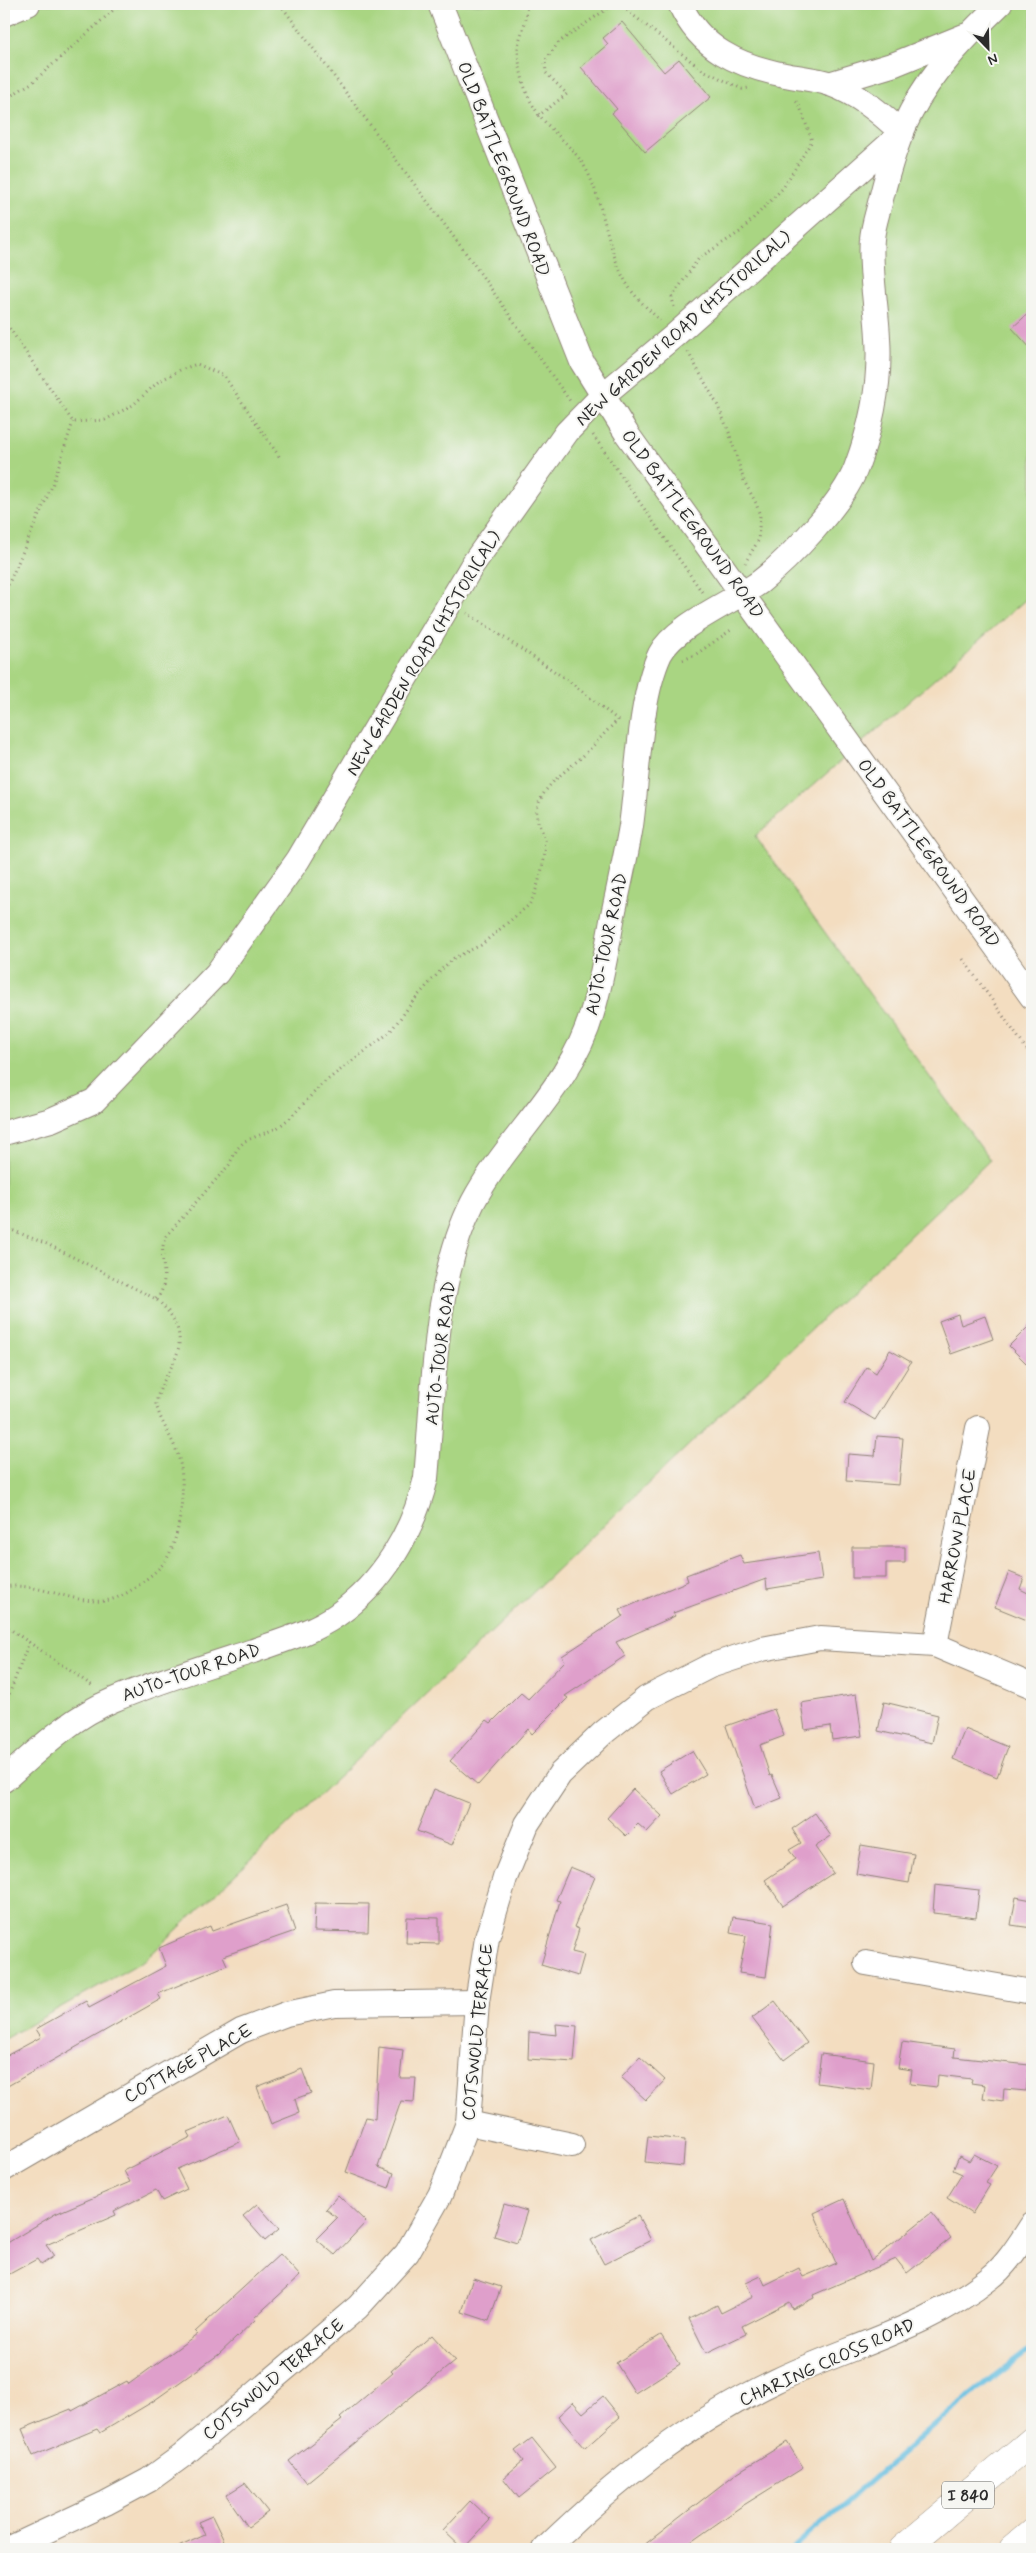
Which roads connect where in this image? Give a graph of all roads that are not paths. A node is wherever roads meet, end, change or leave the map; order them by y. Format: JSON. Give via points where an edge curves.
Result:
{"nodes":[{"id":1,"x":28,"y":4,"type":"edge"},
{"id":2,"x":440,"y":4,"type":"edge"},
{"id":3,"x":680,"y":4,"type":"edge"},
{"id":4,"x":1000,"y":4,"type":"edge"},
{"id":5,"x":4,"y":14,"type":"edge"},
{"id":6,"x":970,"y":33,"type":"junction"},
{"id":7,"x":829,"y":84,"type":"junction"},
{"id":8,"x":902,"y":133,"type":"junction"},
{"id":9,"x":602,"y":396,"type":"junction"},
{"id":10,"x":742,"y":593,"type":"junction"},
{"id":11,"x":1032,"y":997,"type":"edge"},
{"id":12,"x":4,"y":1133,"type":"edge"},
{"id":13,"x":978,"y":1428,"type":"dead end"},
{"id":14,"x":935,"y":1645,"type":"junction"},
{"id":15,"x":1032,"y":1686,"type":"edge"},
{"id":16,"x":4,"y":1780,"type":"edge"},
{"id":17,"x":866,"y":1963,"type":"dead end"},
{"id":18,"x":1032,"y":1992,"type":"edge"},
{"id":19,"x":477,"y":2002,"type":"junction"},
{"id":20,"x":468,"y":2122,"type":"junction"},
{"id":21,"x":572,"y":2145,"type":"dead end"},
{"id":22,"x":4,"y":2169,"type":"edge"},
{"id":23,"x":1032,"y":2225,"type":"edge"},
{"id":24,"x":1032,"y":2441,"type":"edge"},
{"id":25,"x":1032,"y":2533,"type":"edge"},
{"id":26,"x":8,"y":2549,"type":"edge"},
{"id":27,"x":545,"y":2549,"type":"edge"},
{"id":28,"x":903,"y":2549,"type":"edge"},
{"id":29,"x":1013,"y":2549,"type":"edge"}],
"edges":[{"from":1,"to":5,"type":"street"},
{"from":2,"to":9,"type":"street","name":"OLD BATTLEGROUND ROAD","via":[[565,324]]},
{"from":3,"to":7,"type":"street","via":[[687,20],[707,43],[728,58],[749,67]]},
{"from":4,"to":6,"type":"street"},
{"from":6,"to":7,"type":"street","via":[[895,64]]},
{"from":6,"to":8,"type":"street","name":"AUTO-TOUR ROAD","via":[[924,91]]},
{"from":7,"to":8,"type":"street","via":[[870,106]]},
{"from":8,"to":9,"type":"street","name":"NEW GARDEN ROAD (HISTORICAL)"},
{"from":8,"to":10,"type":"street","name":"AUTO-TOUR ROAD","via":[[887,174],[872,238],[879,345],[878,382],[855,472],[825,517],[762,580]]},
{"from":9,"to":10,"type":"street","name":"OLD BATTLEGROUND ROAD"},
{"from":9,"to":12,"type":"street","name":"NEW GARDEN ROAD (HISTORICAL)","via":[[567,432],[473,564],[298,860],[217,973],[94,1101],[51,1120]]},
{"from":10,"to":11,"type":"street","name":"OLD BATTLEGROUND ROAD"},
{"from":10,"to":16,"type":"street","name":"AUTO-TOUR ROAD","via":[[677,634],[662,650],[655,669],[644,722],[630,827],[591,1017],[538,1113],[473,1202],[458,1242],[444,1291],[426,1478],[421,1499],[398,1549],[366,1591],[336,1616],[291,1638],[112,1700],[65,1726]]},
{"from":13,"to":14,"type":"street","name":"HARROW PLACE"},
{"from":14,"to":15,"type":"street","name":"COTSWOLD TERRACE"},
{"from":14,"to":19,"type":"street","name":"COTSWOLD TERRACE","via":[[820,1638],[762,1648],[710,1666],[648,1698],[603,1733],[560,1774],[527,1824],[505,1878],[487,1938]]},
{"from":17,"to":18,"type":"street"},
{"from":19,"to":20,"type":"street","name":"COTSWOLD TERRACE"},
{"from":19,"to":22,"type":"street","name":"COTTAGE PLACE","via":[[334,2004],[286,2014],[241,2031]]},
{"from":20,"to":21,"type":"street"},
{"from":20,"to":26,"type":"street","name":"COTSWOLD TERRACE","via":[[440,2195],[407,2253],[358,2307],[182,2456],[149,2480]]},
{"from":23,"to":27,"type":"street","name":"CHARING CROSS ROAD","via":[[991,2278],[921,2320],[776,2381],[714,2414],[660,2449],[590,2506]]},
{"from":24,"to":28,"type":"highway","number":"I 840"},
{"from":25,"to":29,"type":"highway"}]}
